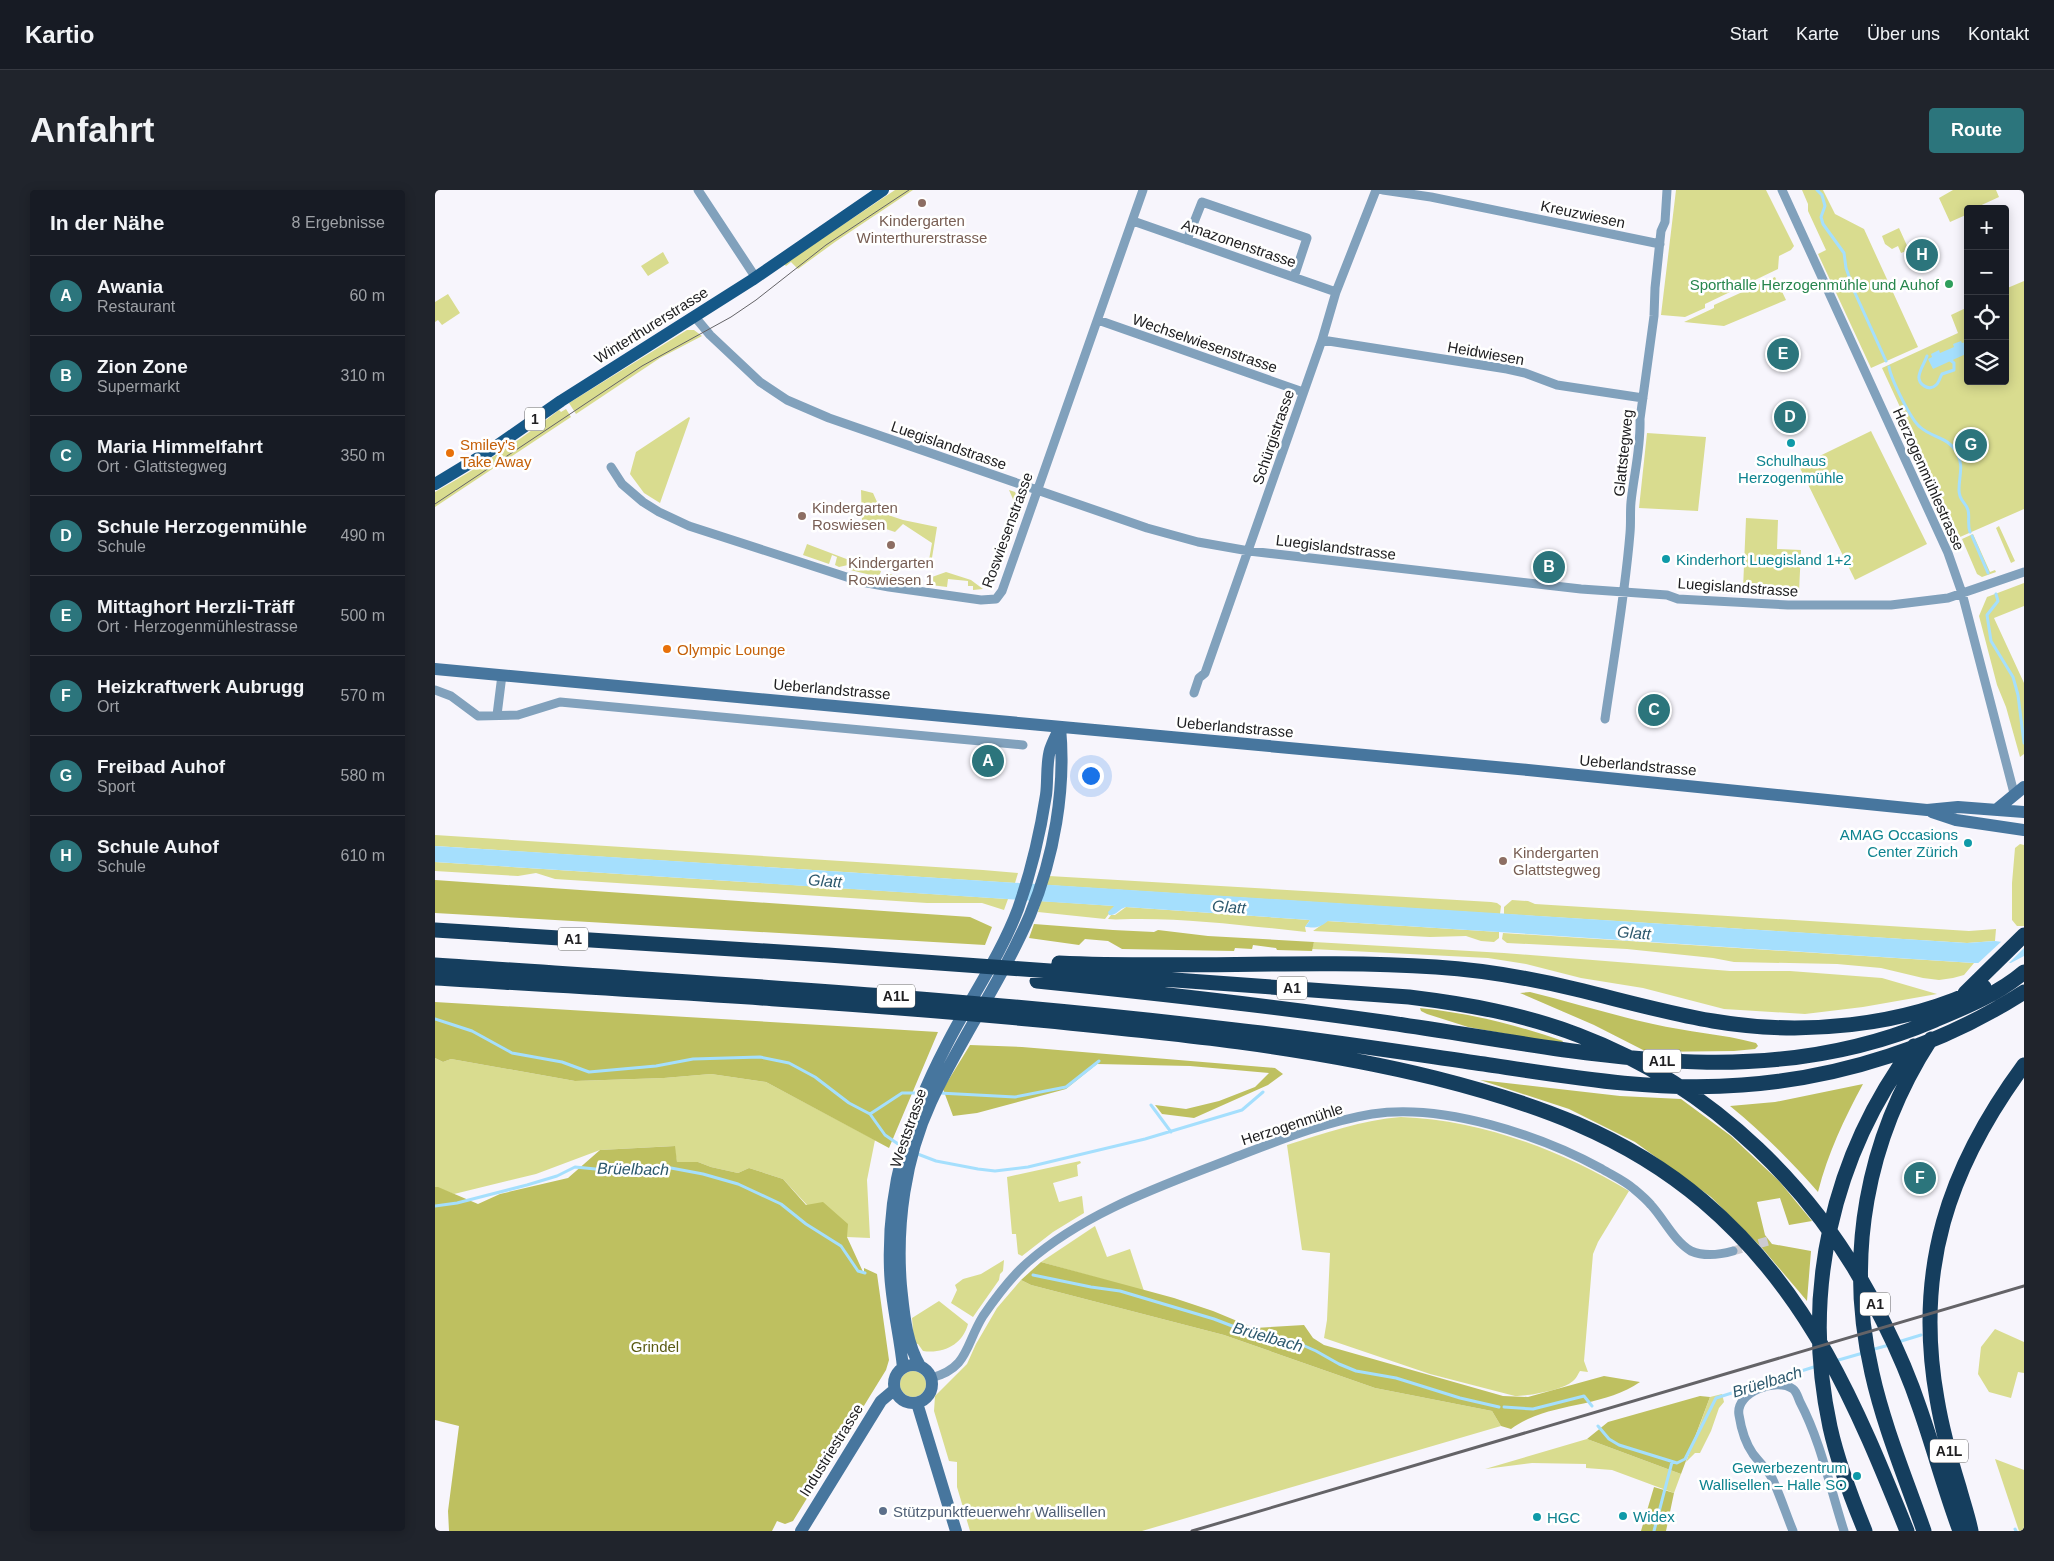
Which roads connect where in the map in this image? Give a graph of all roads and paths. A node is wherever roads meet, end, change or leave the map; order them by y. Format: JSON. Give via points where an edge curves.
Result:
{"nodes":[{"id":1,"x":698,"y":190,"type":"edge"},
{"id":2,"x":883,"y":190,"type":"edge"},
{"id":3,"x":1143,"y":190,"type":"edge"},
{"id":4,"x":1376,"y":190,"type":"edge"},
{"id":5,"x":1383,"y":190,"type":"edge"},
{"id":6,"x":1667,"y":190,"type":"edge"},
{"id":7,"x":1782,"y":190,"type":"edge"},
{"id":8,"x":1133,"y":221,"type":"junction"},
{"id":9,"x":1187,"y":240,"type":"junction"},
{"id":10,"x":1660,"y":244,"type":"junction"},
{"id":11,"x":1294,"y":277,"type":"junction"},
{"id":12,"x":755,"y":278,"type":"junction"},
{"id":13,"x":1336,"y":292,"type":"junction"},
{"id":14,"x":695,"y":317,"type":"junction"},
{"id":15,"x":1098,"y":320,"type":"junction"},
{"id":16,"x":1322,"y":340,"type":"junction"},
{"id":17,"x":1303,"y":392,"type":"junction"},
{"id":18,"x":1643,"y":398,"type":"junction"},
{"id":19,"x":611,"y":467,"type":"dead end"},
{"id":20,"x":435,"y":484,"type":"edge"},
{"id":21,"x":1036,"y":490,"type":"junction"},
{"id":22,"x":1249,"y":551,"type":"junction"},
{"id":23,"x":2024,"y":572,"type":"edge"},
{"id":24,"x":1623,"y":592,"type":"junction"},
{"id":25,"x":1962,"y":593,"type":"junction"},
{"id":26,"x":435,"y":669,"type":"edge"},
{"id":27,"x":501,"y":675,"type":"junction"},
{"id":28,"x":435,"y":690,"type":"edge"},
{"id":29,"x":1194,"y":693,"type":"dead end"},
{"id":30,"x":497,"y":715,"type":"junction"},
{"id":31,"x":1605,"y":719,"type":"dead end"},
{"id":32,"x":1059,"y":727,"type":"junction"},
{"id":33,"x":1023,"y":745,"type":"dead end"},
{"id":34,"x":2019,"y":790,"type":"edge"},
{"id":35,"x":1927,"y":810,"type":"junction"},
{"id":36,"x":1996,"y":810,"type":"junction"},
{"id":37,"x":2024,"y":812,"type":"edge"},
{"id":38,"x":2024,"y":830,"type":"edge"},
{"id":39,"x":435,"y":930,"type":"edge"},
{"id":40,"x":2024,"y":935,"type":"edge"},
{"id":41,"x":946,"y":964,"type":"junction"},
{"id":42,"x":435,"y":965,"type":"edge"},
{"id":43,"x":977,"y":966,"type":"junction"},
{"id":44,"x":2024,"y":970,"type":"edge"},
{"id":45,"x":435,"y":978,"type":"edge"},
{"id":46,"x":2024,"y":992,"type":"edge"},
{"id":47,"x":1982,"y":994,"type":"junction"},
{"id":48,"x":1956,"y":1003,"type":"junction"},
{"id":49,"x":2023,"y":1066,"type":"edge"},
{"id":50,"x":903,"y":1173,"type":"junction"},
{"id":51,"x":1733,"y":1251,"type":"tunnel mouth"},
{"id":52,"x":920,"y":1366,"type":"junction"},
{"id":53,"x":903,"y":1368,"type":"junction"},
{"id":54,"x":931,"y":1378,"type":"junction"},
{"id":55,"x":895,"y":1390,"type":"junction"},
{"id":56,"x":917,"y":1403,"type":"junction"},
{"id":57,"x":801,"y":1531,"type":"edge"},
{"id":58,"x":956,"y":1531,"type":"edge"},
{"id":59,"x":1793,"y":1531,"type":"edge"},
{"id":60,"x":1844,"y":1531,"type":"edge"},
{"id":61,"x":1865,"y":1531,"type":"edge"},
{"id":62,"x":1907,"y":1531,"type":"edge"},
{"id":63,"x":1924,"y":1531,"type":"edge"},
{"id":64,"x":1960,"y":1531,"type":"edge"},
{"id":65,"x":1971,"y":1531,"type":"edge"}],
"edges":[{"from":1,"to":12,"type":"street"},
{"from":2,"to":12,"type":"main road","name":"Winterthurerstrasse","number":"1"},
{"from":3,"to":8,"type":"street","name":"Roswiesenstrasse"},
{"from":4,"to":13,"type":"street","name":"Schürgistrasse"},
{"from":5,"to":10,"type":"street","name":"Kreuzwiesen"},
{"from":6,"to":10,"type":"street","name":"Glattstegweg"},
{"from":7,"to":25,"type":"street","name":"Herzogenmühlestrasse","via":[[1949,553]]},
{"from":8,"to":9,"type":"street","name":"Amazonenstrasse"},
{"from":8,"to":15,"type":"street","name":"Roswiesenstrasse"},
{"from":9,"to":11,"type":"street","name":"Amazonenstrasse"},
{"from":9,"to":11,"type":"street","via":[[1202,202],[1290,232],[1307,238]]},
{"from":10,"to":18,"type":"street","name":"Glattstegweg"},
{"from":11,"to":13,"type":"street","name":"Amazonenstrasse"},
{"from":12,"to":14,"type":"main road","name":"Winterthurerstrasse","number":"1"},
{"from":13,"to":16,"type":"street","name":"Schürgistrasse"},
{"from":14,"to":20,"type":"main road","name":"Winterthurerstrasse","number":"1"},
{"from":14,"to":21,"type":"street","name":"Luegislandstrasse","via":[[760,382],[787,400],[829,418]]},
{"from":15,"to":17,"type":"street","name":"Wechselwiesenstrasse"},
{"from":15,"to":21,"type":"street","name":"Roswiesenstrasse"},
{"from":16,"to":17,"type":"street","name":"Schürgistrasse"},
{"from":16,"to":18,"type":"street","name":"Heidwiesen","via":[[1507,369],[1557,385]]},
{"from":17,"to":22,"type":"street","name":"Schürgistrasse"},
{"from":18,"to":24,"type":"street","name":"Glattstegweg"},
{"from":19,"to":21,"type":"street","name":"Roswiesenstrasse","via":[[623,484],[643,502],[689,526],[856,580],[981,600],[996,599],[1002,591]]},
{"from":21,"to":22,"type":"street","name":"Luegislandstrasse","via":[[1147,528]]},
{"from":22,"to":24,"type":"street","name":"Luegislandstrasse"},
{"from":22,"to":29,"type":"street","name":"Schürgistrasse","via":[[1205,673],[1199,678]]},
{"from":23,"to":25,"type":"street","name":"Luegislandstrasse"},
{"from":24,"to":25,"type":"street","name":"Luegislandstrasse","via":[[1678,599],[1859,606],[1913,603]]},
{"from":24,"to":31,"type":"street","name":"Glattstegweg"},
{"from":25,"to":34,"type":"street","name":"Herzogenmühlestrasse"},
{"from":26,"to":27,"type":"main road","name":"Ueberlandstrasse"},
{"from":27,"to":30,"type":"street"},
{"from":27,"to":32,"type":"main road","name":"Ueberlandstrasse"},
{"from":28,"to":30,"type":"street","via":[[451,696],[478,716]]},
{"from":30,"to":33,"type":"street","via":[[518,715],[560,702]]},
{"from":32,"to":35,"type":"main road","name":"Ueberlandstrasse"},
{"from":32,"to":50,"type":"main road","name":"Weststrasse","via":[[1049,751],[1046,793],[1030,876],[1001,947],[919,1100],[904,1145]]},
{"from":32,"to":50,"type":"main road","name":"Weststrasse","via":[[1062,752],[1059,796],[1043,880],[1014,950],[930,1103]]},
{"from":34,"to":36,"type":"main road"},
{"from":34,"to":37,"type":"main road"},
{"from":35,"to":36,"type":"main road","name":"Ueberlandstrasse","via":[[1959,807]]},
{"from":35,"to":38,"type":"main road","via":[[1957,820]]},
{"from":36,"to":37,"type":"main road","name":"Ueberlandstrasse"},
{"from":39,"to":41,"type":"highway","number":"A1"},
{"from":40,"to":48,"type":"highway"},
{"from":41,"to":43,"type":"highway","number":"A1"},
{"from":41,"to":47,"type":"highway","number":"A1L","via":[[1020,980],[1296,1010],[1570,1052],[1689,1063],[1773,1060],[1839,1051],[1923,1026]]},
{"from":42,"to":46,"type":"highway","number":"A1L","via":[[856,993],[1067,1011],[1297,1037],[1603,1082],[1681,1087],[1777,1082],[1844,1069],[1919,1045],[1964,1026]]},
{"from":43,"to":47,"type":"highway","number":"A1L","via":[[1041,962],[1437,967],[1542,982],[1713,1021],[1785,1028],[1883,1019]]},
{"from":43,"to":64,"type":"highway","number":"A1","via":[[1437,1000],[1522,1018],[1578,1035],[1648,1068],[1703,1103],[1766,1156],[1823,1221],[1853,1264],[1915,1393]]},
{"from":44,"to":47,"type":"highway","number":"A1L"},
{"from":45,"to":62,"type":"highway","via":[[835,1003],[1057,1022],[1271,1046],[1413,1073],[1553,1113],[1629,1149],[1677,1181],[1721,1217],[1764,1261],[1799,1307],[1827,1352]]},
{"from":48,"to":61,"type":"highway","via":[[1938,1017],[1917,1043],[1877,1102],[1847,1169],[1827,1240],[1819,1303],[1822,1380],[1834,1444]]},
{"from":48,"to":63,"type":"highway","via":[[1913,1070],[1888,1121],[1867,1193],[1860,1245],[1862,1315],[1872,1375]]},
{"from":49,"to":65,"type":"highway","number":"A1L","via":[[1991,1113],[1959,1174],[1941,1228],[1932,1282],[1929,1339],[1935,1390]]},
{"from":50,"to":52,"type":"main road","name":"Weststrasse","via":[[900,1269],[910,1348]]},
{"from":50,"to":53,"type":"main road","name":"Weststrasse","via":[[890,1239],[890,1271]]},
{"from":51,"to":54,"type":"street","name":"Herzogenmühle","via":[[1708,1255],[1690,1250],[1632,1187],[1552,1145],[1445,1116],[1395,1112],[1371,1114],[1280,1140],[1126,1201],[1084,1222],[1021,1269],[982,1318],[960,1361],[945,1374]]},
{"from":52,"to":53,"type":"main road"},
{"from":52,"to":54,"type":"main road","name":"Weststrasse"},
{"from":53,"to":55,"type":"main road","name":"Weststrasse","via":[[895,1376]]},
{"from":54,"to":56,"type":"main road","via":[[928,1396]]},
{"from":55,"to":56,"type":"main road","via":[[905,1402]]},
{"from":55,"to":57,"type":"main road","name":"Industriestrasse","via":[[881,1401]]},
{"from":56,"to":58,"type":"main road"},
{"from":59,"to":60,"type":"street","via":[[1771,1477],[1752,1453],[1738,1413],[1745,1396],[1777,1384],[1792,1389],[1813,1428]]}]}
